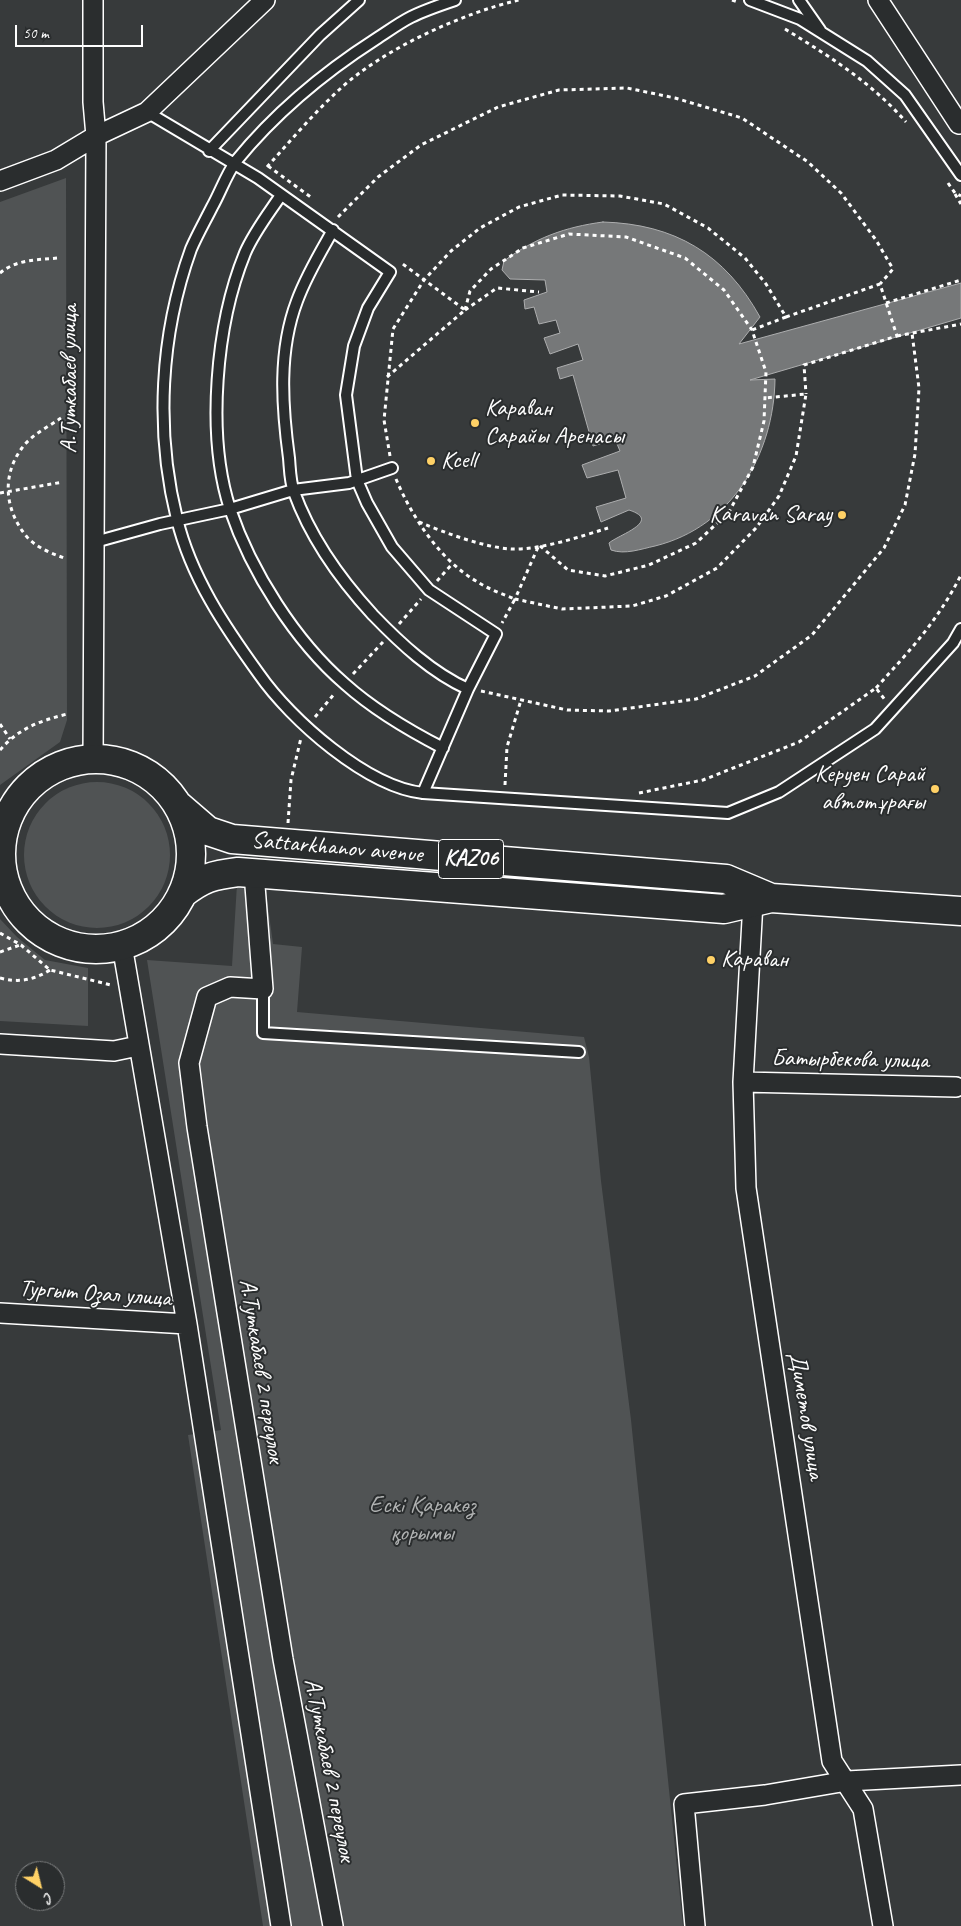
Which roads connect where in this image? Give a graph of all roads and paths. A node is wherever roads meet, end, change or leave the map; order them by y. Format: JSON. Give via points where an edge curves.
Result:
{"nodes":[{"id":1,"x":93,"y":0,"type":"edge"},
{"id":2,"x":265,"y":0,"type":"edge"},
{"id":3,"x":359,"y":0,"type":"edge"},
{"id":4,"x":454,"y":0,"type":"edge"},
{"id":5,"x":520,"y":0,"type":"edge"},
{"id":6,"x":732,"y":0,"type":"edge"},
{"id":7,"x":799,"y":0,"type":"edge"},
{"id":8,"x":878,"y":0,"type":"edge"},
{"id":9,"x":745,"y":2,"type":"edge"},
{"id":10,"x":781,"y":26,"type":"dead end"},
{"id":11,"x":823,"y":34,"type":"junction"},
{"id":12,"x":147,"y":112,"type":"junction"},
{"id":13,"x":961,"y":122,"type":"edge"},
{"id":14,"x":908,"y":124,"type":"dead end"},
{"id":15,"x":96,"y":136,"type":"junction"},
{"id":16,"x":209,"y":151,"type":"junction"},
{"id":17,"x":235,"y":164,"type":"junction"},
{"id":18,"x":961,"y":175,"type":"edge"},
{"id":19,"x":258,"y":178,"type":"junction"},
{"id":20,"x":945,"y":178,"type":"dead end"},
{"id":21,"x":0,"y":181,"type":"edge"},
{"id":22,"x":955,"y":193,"type":"junction"},
{"id":23,"x":282,"y":195,"type":"junction"},
{"id":24,"x":961,"y":196,"type":"edge"},
{"id":25,"x":961,"y":204,"type":"edge"},
{"id":26,"x":338,"y":217,"type":"dead end"},
{"id":27,"x":333,"y":230,"type":"junction"},
{"id":28,"x":58,"y":258,"type":"dead end"},
{"id":29,"x":0,"y":272,"type":"edge"},
{"id":30,"x":961,"y":280,"type":"edge"},
{"id":31,"x":880,"y":284,"type":"junction"},
{"id":32,"x":539,"y":292,"type":"dead end"},
{"id":33,"x":886,"y":303,"type":"junction"},
{"id":34,"x":786,"y":317,"type":"junction"},
{"id":35,"x":961,"y":324,"type":"edge"},
{"id":36,"x":752,"y":330,"type":"junction"},
{"id":37,"x":912,"y":333,"type":"junction"},
{"id":38,"x":897,"y":336,"type":"junction"},
{"id":39,"x":806,"y":394,"type":"junction"},
{"id":40,"x":765,"y":398,"type":"junction"},
{"id":41,"x":61,"y":418,"type":"dead end"},
{"id":42,"x":392,"y":468,"type":"junction"},
{"id":43,"x":357,"y":480,"type":"junction"},
{"id":44,"x":62,"y":482,"type":"dead end"},
{"id":45,"x":293,"y":490,"type":"junction"},
{"id":46,"x":8,"y":492,"type":"junction"},
{"id":47,"x":0,"y":493,"type":"edge"},
{"id":48,"x":230,"y":508,"type":"junction"},
{"id":49,"x":177,"y":520,"type":"junction"},
{"id":50,"x":418,"y":521,"type":"junction"},
{"id":51,"x":608,"y":528,"type":"dead end"},
{"id":52,"x":95,"y":542,"type":"junction"},
{"id":53,"x":539,"y":545,"type":"junction"},
{"id":54,"x":64,"y":558,"type":"dead end"},
{"id":55,"x":453,"y":563,"type":"junction"},
{"id":56,"x":961,"y":575,"type":"edge"},
{"id":57,"x":429,"y":590,"type":"junction"},
{"id":58,"x":515,"y":600,"type":"junction"},
{"id":59,"x":961,"y":629,"type":"edge"},
{"id":60,"x":390,"y":633,"type":"junction"},
{"id":61,"x":496,"y":634,"type":"junction"},
{"id":62,"x":344,"y":684,"type":"junction"},
{"id":63,"x":468,"y":688,"type":"junction"},
{"id":64,"x":876,"y":688,"type":"junction"},
{"id":65,"x":521,"y":700,"type":"junction"},
{"id":66,"x":893,"y":710,"type":"junction"},
{"id":67,"x":67,"y":714,"type":"dead end"},
{"id":68,"x":0,"y":724,"type":"edge"},
{"id":69,"x":307,"y":726,"type":"junction"},
{"id":70,"x":10,"y":739,"type":"junction"},
{"id":71,"x":442,"y":748,"type":"junction"},
{"id":72,"x":0,"y":750,"type":"edge"},
{"id":73,"x":93,"y":759,"type":"junction"},
{"id":74,"x":513,"y":786,"type":"dead end"},
{"id":75,"x":630,"y":792,"type":"dead end"},
{"id":76,"x":423,"y":793,"type":"junction"},
{"id":77,"x":179,"y":806,"type":"junction"},
{"id":78,"x":8,"y":807,"type":"edge"},
{"id":79,"x":287,"y":844,"type":"junction"},
{"id":80,"x":1,"y":866,"type":"edge"},
{"id":81,"x":254,"y":873,"type":"junction"},
{"id":82,"x":182,"y":894,"type":"junction"},
{"id":83,"x":762,"y":900,"type":"junction"},
{"id":84,"x":961,"y":911,"type":"edge"},
{"id":85,"x":0,"y":933,"type":"edge"},
{"id":86,"x":21,"y":945,"type":"junction"},
{"id":87,"x":122,"y":945,"type":"junction"},
{"id":88,"x":0,"y":952,"type":"edge"},
{"id":89,"x":50,"y":970,"type":"junction"},
{"id":90,"x":0,"y":978,"type":"edge"},
{"id":91,"x":129,"y":989,"type":"junction"},
{"id":92,"x":263,"y":990,"type":"junction"},
{"id":93,"x":0,"y":1044,"type":"edge"},
{"id":94,"x":138,"y":1046,"type":"junction"},
{"id":95,"x":579,"y":1052,"type":"dead end"},
{"id":96,"x":742,"y":1082,"type":"junction"},
{"id":97,"x":956,"y":1087,"type":"dead end"},
{"id":98,"x":0,"y":1313,"type":"edge"},
{"id":99,"x":187,"y":1324,"type":"junction"},
{"id":100,"x":961,"y":1775,"type":"edge"},
{"id":101,"x":847,"y":1782,"type":"junction"},
{"id":102,"x":281,"y":1926,"type":"edge"},
{"id":103,"x":333,"y":1926,"type":"edge"},
{"id":104,"x":695,"y":1926,"type":"edge"},
{"id":105,"x":883,"y":1926,"type":"edge"}],
"edges":[{"from":1,"to":15,"type":"street","name":"А.Туткабаев улица"},
{"from":2,"to":12,"type":"street"},
{"from":3,"to":16,"type":"lane","via":[[320,35]]},
{"from":4,"to":17,"type":"lane","via":[[411,16],[338,64],[287,104]]},
{"from":5,"to":19,"type":"path","via":[[493,6],[444,25],[374,63],[340,88]]},
{"from":6,"to":9,"type":"path"},
{"from":7,"to":11,"type":"lane"},
{"from":8,"to":13,"type":"street","via":[[959,124]]},
{"from":9,"to":11,"type":"lane","via":[[800,19]]},
{"from":10,"to":14,"type":"path","via":[[838,62],[889,103]]},
{"from":11,"to":18,"type":"lane","via":[[867,61],[905,95]]},
{"from":12,"to":15,"type":"street"},
{"from":12,"to":16,"type":"lane"},
{"from":15,"to":21,"type":"street","via":[[56,160]]},
{"from":15,"to":52,"type":"street","name":"А.Туткабаев улица"},
{"from":16,"to":17,"type":"lane"},
{"from":17,"to":19,"type":"lane"},
{"from":17,"to":49,"type":"lane","via":[[192,247],[172,311],[164,385],[164,446]]},
{"from":19,"to":23,"type":"lane"},
{"from":20,"to":22,"type":"path"},
{"from":22,"to":24,"type":"path"},
{"from":22,"to":25,"type":"path"},
{"from":23,"to":27,"type":"lane"},
{"from":23,"to":48,"type":"lane","via":[[246,252],[235,285],[217,372],[219,448]]},
{"from":26,"to":31,"type":"path","via":[[378,177],[422,145],[498,107],[559,90],[627,88],[742,118],[808,162],[841,193],[876,240],[893,269]]},
{"from":27,"to":43,"type":"lane","via":[[390,272],[368,308],[354,346],[346,395]]},
{"from":27,"to":45,"type":"lane","via":[[311,268],[288,334],[282,376],[283,416]]},
{"from":28,"to":29,"type":"path","via":[[19,262]]},
{"from":30,"to":33,"type":"path"},
{"from":31,"to":33,"type":"path"},
{"from":31,"to":34,"type":"path"},
{"from":32,"to":36,"type":"path","via":[[497,288],[465,310],[470,291],[491,269],[523,248],[569,234],[626,237],[685,258],[724,290]]},
{"from":33,"to":38,"type":"path"},
{"from":34,"to":36,"type":"path"},
{"from":34,"to":42,"type":"path","via":[[745,258],[708,228],[664,204],[620,196],[562,195],[519,207],[480,228],[451,251],[424,280],[393,329],[384,420]]},
{"from":35,"to":37,"type":"path"},
{"from":36,"to":40,"type":"path","via":[[766,372]]},
{"from":37,"to":38,"type":"path"},
{"from":37,"to":65,"type":"path","via":[[919,388],[915,454],[906,505],[884,548],[812,635],[755,676],[696,699],[609,710],[567,710]]},
{"from":38,"to":39,"type":"path","via":[[804,366]]},
{"from":39,"to":40,"type":"path"},
{"from":39,"to":58,"type":"path","via":[[796,456],[778,496],[756,528],[717,568],[666,596],[632,606],[562,609]]},
{"from":40,"to":53,"type":"path","via":[[764,421],[753,467],[729,512],[696,543],[649,565],[605,576],[568,570]]},
{"from":41,"to":46,"type":"path","via":[[23,447],[8,476]]},
{"from":42,"to":43,"type":"lane"},
{"from":42,"to":50,"type":"path"},
{"from":43,"to":45,"type":"lane"},
{"from":43,"to":57,"type":"lane","via":[[392,547]]},
{"from":44,"to":46,"type":"path"},
{"from":45,"to":48,"type":"lane"},
{"from":45,"to":60,"type":"lane","via":[[324,556]]},
{"from":46,"to":47,"type":"path"},
{"from":46,"to":54,"type":"path","via":[[15,518],[28,538]]},
{"from":48,"to":49,"type":"lane"},
{"from":48,"to":62,"type":"lane","via":[[266,586],[282,611],[309,647]]},
{"from":49,"to":52,"type":"lane"},
{"from":49,"to":69,"type":"lane","via":[[193,566],[220,621],[266,685]]},
{"from":50,"to":53,"type":"path","via":[[455,537],[511,549]]},
{"from":50,"to":55,"type":"path"},
{"from":51,"to":53,"type":"path","via":[[567,541]]},
{"from":52,"to":73,"type":"street","name":"А.Туткабаев улица"},
{"from":53,"to":58,"type":"path"},
{"from":55,"to":57,"type":"path"},
{"from":55,"to":58,"type":"path","via":[[476,581]]},
{"from":56,"to":64,"type":"path","via":[[926,633]]},
{"from":57,"to":60,"type":"path"},
{"from":57,"to":61,"type":"lane"},
{"from":58,"to":61,"type":"path"},
{"from":59,"to":66,"type":"lane","via":[[953,643]]},
{"from":60,"to":62,"type":"path"},
{"from":60,"to":63,"type":"lane","via":[[453,682]]},
{"from":61,"to":63,"type":"lane"},
{"from":62,"to":69,"type":"path"},
{"from":62,"to":71,"type":"lane","via":[[377,710]]},
{"from":63,"to":65,"type":"path"},
{"from":63,"to":71,"type":"lane"},
{"from":64,"to":66,"type":"path"},
{"from":64,"to":75,"type":"path","via":[[799,742],[759,760],[703,780]]},
{"from":65,"to":74,"type":"path","via":[[507,747],[504,785]]},
{"from":66,"to":76,"type":"lane","via":[[875,729],[779,792],[728,813]]},
{"from":67,"to":70,"type":"path","via":[[40,721]]},
{"from":68,"to":70,"type":"path"},
{"from":69,"to":76,"type":"lane","via":[[357,766],[404,791]]},
{"from":69,"to":79,"type":"path","via":[[302,732],[291,780]]},
{"from":70,"to":72,"type":"path"},
{"from":71,"to":76,"type":"lane"},
{"from":73,"to":77,"type":"main road","number":"KАZ06","via":[[122,762],[142,771],[160,783]]},
{"from":73,"to":78,"type":"main road","number":"KАZ06","via":[[62,765],[48,772]]},
{"from":77,"to":79,"type":"main road","name":"Sattarkhanov avenue","number":"KАZ06","via":[[208,831],[232,839]]},
{"from":77,"to":82,"type":"main road","number":"KАZ06","via":[[191,847],[188,879]]},
{"from":78,"to":80,"type":"main road","number":"KАZ06"},
{"from":79,"to":83,"type":"main road","name":"Sattarkhanov avenue","number":"KАZ06","via":[[726,879]]},
{"from":80,"to":87,"type":"main road","number":"KАZ06","via":[[12,898],[31,923],[44,933],[66,944],[90,949]]},
{"from":81,"to":82,"type":"main road","name":"Sattarkhanov avenue","number":"KАZ06","via":[[215,875],[198,881]]},
{"from":81,"to":83,"type":"main road","name":"Sattarkhanov avenue","number":"KАZ06","via":[[724,909]]},
{"from":81,"to":92,"type":"street"},
{"from":82,"to":87,"type":"main road","number":"KАZ06","via":[[164,921],[144,936]]},
{"from":83,"to":84,"type":"main road","name":"Sattarkhanov avenue","number":"KАZ06"},
{"from":83,"to":96,"type":"street","name":"Диметов улица"},
{"from":85,"to":86,"type":"path"},
{"from":86,"to":88,"type":"path"},
{"from":86,"to":89,"type":"path"},
{"from":87,"to":91,"type":"street"},
{"from":89,"to":90,"type":"path","via":[[36,979],[12,981]]},
{"from":89,"to":91,"type":"path"},
{"from":91,"to":94,"type":"street"},
{"from":92,"to":95,"type":"lane","via":[[263,1033]]},
{"from":92,"to":103,"type":"street","name":"А.Туткабаев 2 переулок","via":[[230,987],[207,997],[189,1063],[247,1447]]},
{"from":93,"to":94,"type":"street","via":[[114,1051]]},
{"from":94,"to":99,"type":"street"},
{"from":96,"to":97,"type":"street","name":"Батырбекова улица"},
{"from":96,"to":101,"type":"street","name":"Диметов улица","via":[[746,1188],[832,1761]]},
{"from":98,"to":99,"type":"street","name":"Тургыт Озал улица"},
{"from":99,"to":102,"type":"street"},
{"from":100,"to":101,"type":"street"},
{"from":101,"to":104,"type":"street","via":[[684,1804]]},
{"from":101,"to":105,"type":"street","name":"Диметов улица","via":[[863,1809]]}]}
